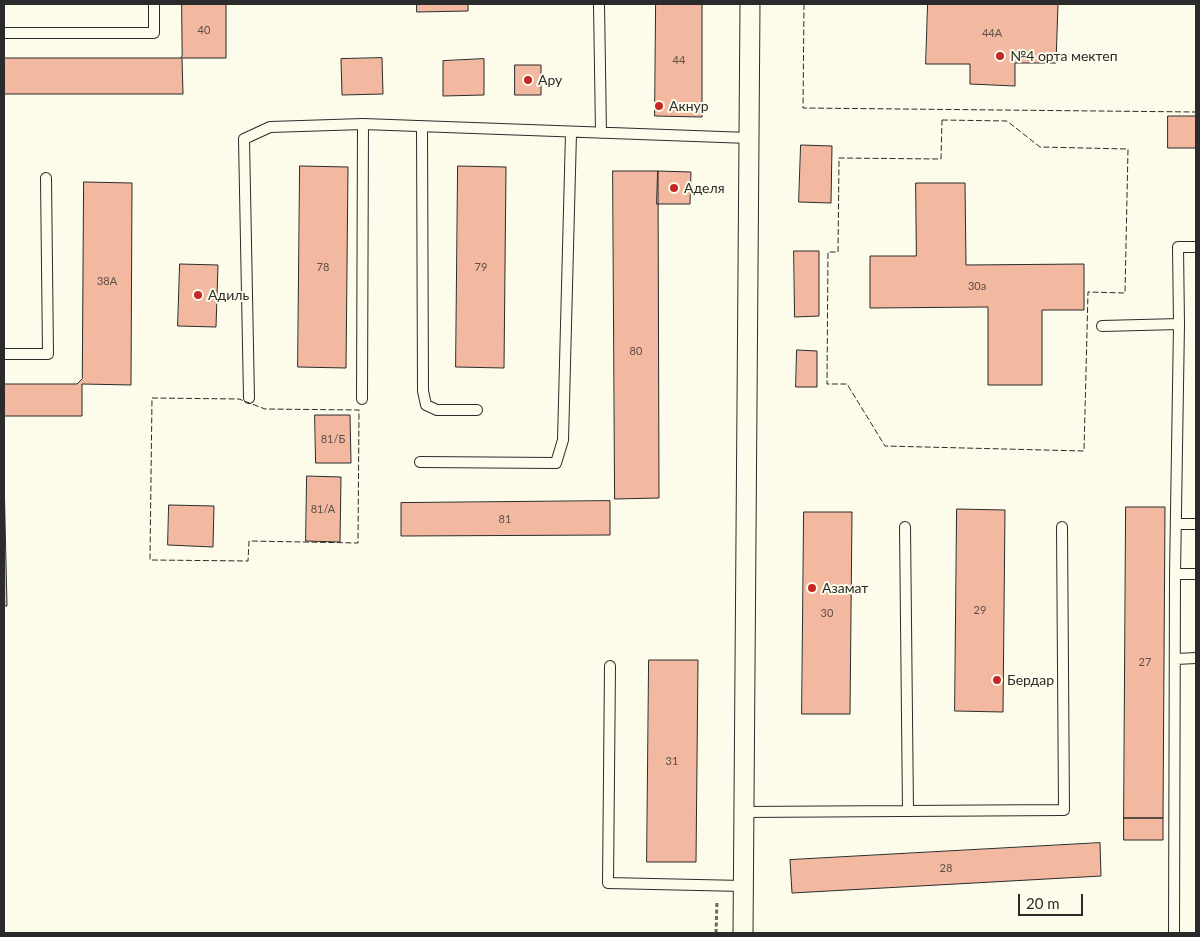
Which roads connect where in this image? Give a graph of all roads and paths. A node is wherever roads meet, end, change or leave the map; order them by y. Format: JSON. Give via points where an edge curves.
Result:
{"nodes":[{"id":1,"x":154,"y":4,"type":"edge"},
{"id":2,"x":599,"y":4,"type":"edge"},
{"id":3,"x":750,"y":4,"type":"edge"},
{"id":4,"x":4,"y":33,"type":"edge"},
{"id":5,"x":363,"y":124,"type":"junction"},
{"id":6,"x":422,"y":127,"type":"junction"},
{"id":7,"x":571,"y":132,"type":"junction"},
{"id":8,"x":601,"y":133,"type":"junction"},
{"id":9,"x":749,"y":138,"type":"junction"},
{"id":10,"x":46,"y":178,"type":"dead end"},
{"id":11,"x":1196,"y":247,"type":"edge"},
{"id":12,"x":1179,"y":324,"type":"junction"},
{"id":13,"x":1102,"y":326,"type":"dead end"},
{"id":14,"x":4,"y":354,"type":"edge"},
{"id":15,"x":249,"y":398,"type":"dead end"},
{"id":16,"x":362,"y":398,"type":"dead end"},
{"id":17,"x":477,"y":410,"type":"dead end"},
{"id":18,"x":420,"y":462,"type":"dead end"},
{"id":19,"x":1177,"y":524,"type":"junction"},
{"id":20,"x":1196,"y":524,"type":"edge"},
{"id":21,"x":905,"y":527,"type":"dead end"},
{"id":22,"x":1062,"y":527,"type":"dead end"},
{"id":23,"x":1175,"y":574,"type":"junction"},
{"id":24,"x":1196,"y":574,"type":"edge"},
{"id":25,"x":1196,"y":658,"type":"edge"},
{"id":26,"x":1176,"y":659,"type":"junction"},
{"id":27,"x":610,"y":666,"type":"dead end"},
{"id":28,"x":908,"y":811,"type":"junction"},
{"id":29,"x":744,"y":812,"type":"junction"},
{"id":30,"x":717,"y":886,"type":"junction"},
{"id":31,"x":743,"y":886,"type":"junction"},
{"id":32,"x":716,"y":933,"type":"edge"},
{"id":33,"x":742,"y":933,"type":"edge"},
{"id":34,"x":1174,"y":933,"type":"edge"}],
"edges":[{"from":1,"to":4,"type":"lane","via":[[154,33]]},
{"from":2,"to":8,"type":"lane"},
{"from":3,"to":9,"type":"street"},
{"from":5,"to":6,"type":"lane"},
{"from":5,"to":15,"type":"lane","via":[[270,127],[244,139]]},
{"from":5,"to":16,"type":"lane"},
{"from":6,"to":7,"type":"lane"},
{"from":6,"to":17,"type":"lane","via":[[423,391],[426,405],[437,410]]},
{"from":7,"to":8,"type":"lane"},
{"from":7,"to":18,"type":"lane","via":[[563,440],[556,463]]},
{"from":8,"to":9,"type":"lane"},
{"from":9,"to":29,"type":"street"},
{"from":10,"to":14,"type":"lane","via":[[48,354]]},
{"from":11,"to":12,"type":"lane","via":[[1178,247]]},
{"from":12,"to":13,"type":"lane"},
{"from":12,"to":19,"type":"lane"},
{"from":19,"to":20,"type":"lane"},
{"from":19,"to":23,"type":"lane"},
{"from":21,"to":28,"type":"lane"},
{"from":22,"to":28,"type":"lane","via":[[1064,810]]},
{"from":23,"to":24,"type":"lane"},
{"from":23,"to":26,"type":"lane"},
{"from":25,"to":26,"type":"lane"},
{"from":26,"to":34,"type":"lane"},
{"from":27,"to":30,"type":"lane","via":[[608,883]]},
{"from":28,"to":29,"type":"lane"},
{"from":29,"to":31,"type":"street"},
{"from":30,"to":31,"type":"lane"},
{"from":30,"to":32,"type":"path"},
{"from":31,"to":33,"type":"street"}]}
